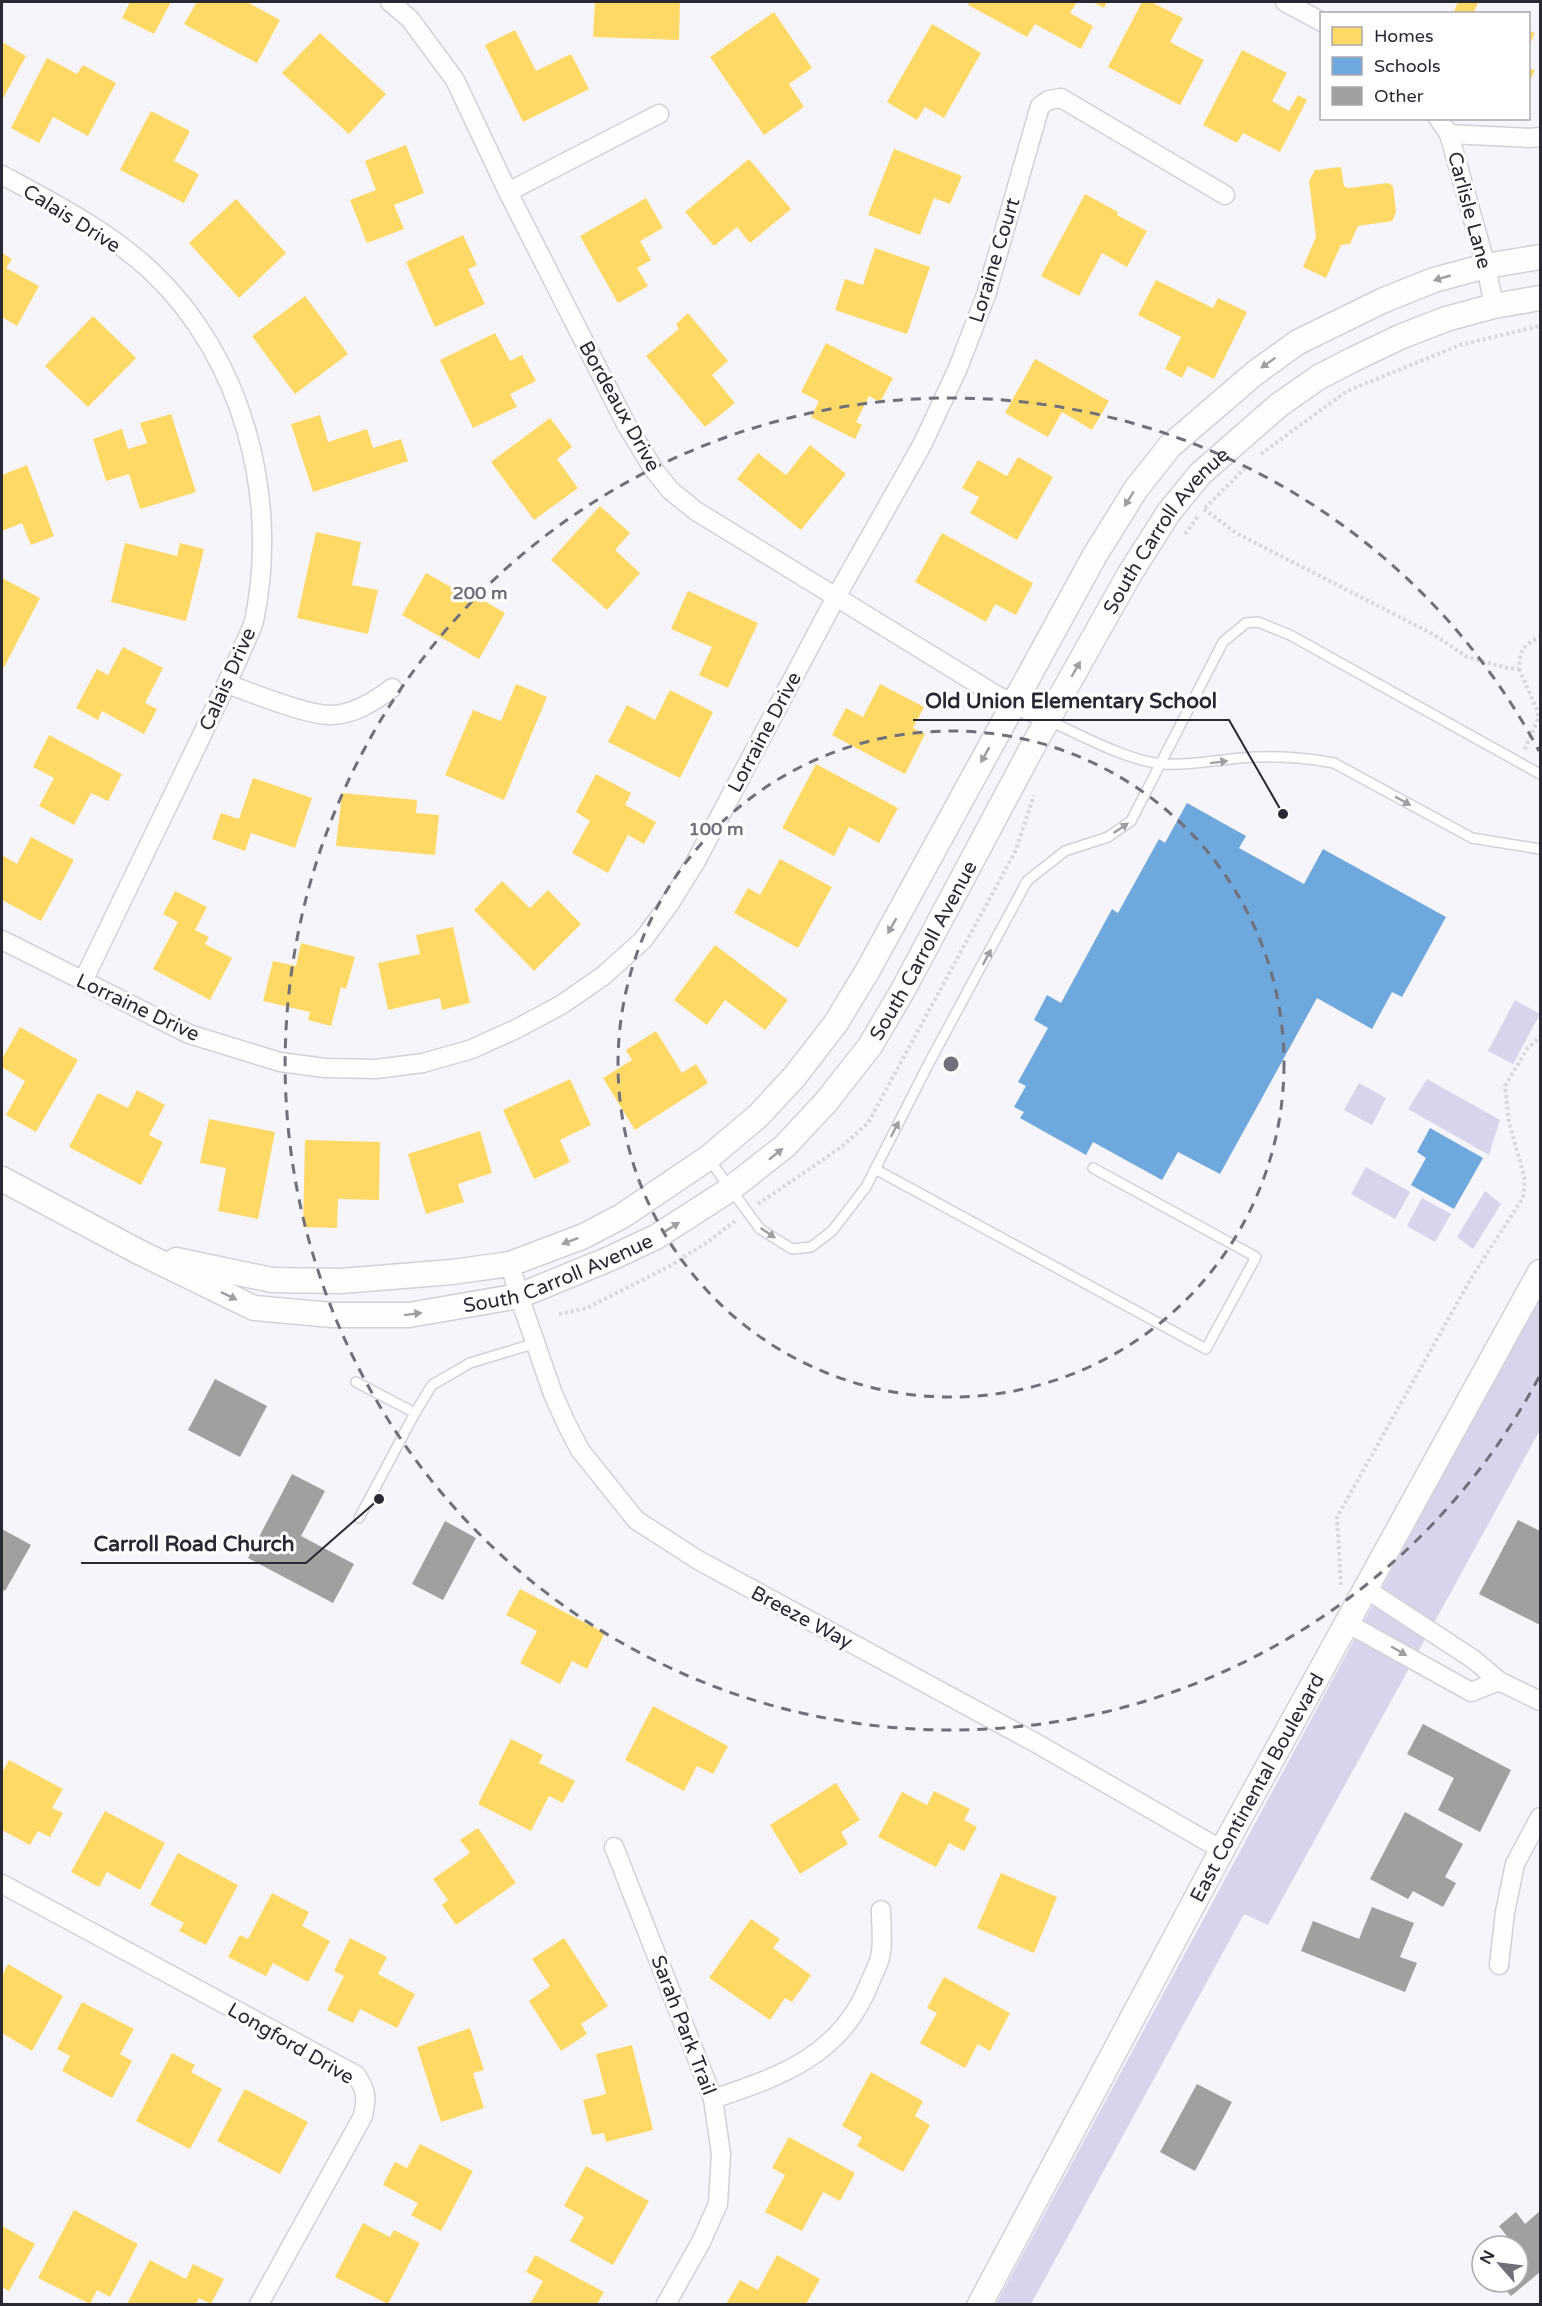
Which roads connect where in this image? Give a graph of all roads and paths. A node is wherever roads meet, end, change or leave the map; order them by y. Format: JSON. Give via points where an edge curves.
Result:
{"nodes":[{"id":1,"x":390,"y":2,"type":"edge"},
{"id":2,"x":1285,"y":2,"type":"edge"},
{"id":3,"x":1320,"y":21,"type":"edge"},
{"id":4,"x":659,"y":114,"type":"dead end"},
{"id":5,"x":1439,"y":120,"type":"edge"},
{"id":6,"x":1449,"y":134,"type":"junction"},
{"id":7,"x":1540,"y":137,"type":"edge"},
{"id":8,"x":2,"y":175,"type":"edge"},
{"id":9,"x":508,"y":192,"type":"junction"},
{"id":10,"x":1225,"y":195,"type":"dead end"},
{"id":11,"x":1540,"y":257,"type":"edge"},
{"id":12,"x":1486,"y":266,"type":"junction"},
{"id":13,"x":1540,"y":298,"type":"edge"},
{"id":14,"x":1494,"y":306,"type":"junction"},
{"id":15,"x":1540,"y":326,"type":"edge"},
{"id":16,"x":1255,"y":459,"type":"dead end"},
{"id":17,"x":1246,"y":467,"type":"dead end"},
{"id":18,"x":1204,"y":509,"type":"junction"},
{"id":19,"x":1182,"y":537,"type":"dead end"},
{"id":20,"x":836,"y":597,"type":"junction"},
{"id":21,"x":1540,"y":637,"type":"edge"},
{"id":22,"x":1519,"y":669,"type":"junction"},
{"id":23,"x":227,"y":684,"type":"junction"},
{"id":24,"x":392,"y":688,"type":"dead end"},
{"id":25,"x":1014,"y":703,"type":"junction"},
{"id":26,"x":1048,"y":720,"type":"junction"},
{"id":27,"x":1519,"y":762,"type":"junction"},
{"id":28,"x":1161,"y":764,"type":"junction"},
{"id":29,"x":1540,"y":774,"type":"edge"},
{"id":30,"x":1540,"y":849,"type":"edge"},
{"id":31,"x":2,"y":940,"type":"edge"},
{"id":32,"x":83,"y":981,"type":"junction"},
{"id":33,"x":1540,"y":1036,"type":"edge"},
{"id":34,"x":708,"y":1158,"type":"junction"},
{"id":35,"x":1093,"y":1168,"type":"dead end"},
{"id":36,"x":874,"y":1169,"type":"junction"},
{"id":37,"x":2,"y":1179,"type":"edge"},
{"id":38,"x":729,"y":1190,"type":"junction"},
{"id":39,"x":139,"y":1252,"type":"junction"},
{"id":40,"x":510,"y":1264,"type":"junction"},
{"id":41,"x":1540,"y":1272,"type":"edge"},
{"id":42,"x":519,"y":1296,"type":"junction"},
{"id":43,"x":536,"y":1343,"type":"junction"},
{"id":44,"x":356,"y":1382,"type":"dead end"},
{"id":45,"x":415,"y":1413,"type":"junction"},
{"id":46,"x":359,"y":1518,"type":"dead end"},
{"id":47,"x":1341,"y":1587,"type":"dead end"},
{"id":48,"x":1366,"y":1589,"type":"junction"},
{"id":49,"x":1347,"y":1623,"type":"junction"},
{"id":50,"x":1499,"y":1681,"type":"junction"},
{"id":51,"x":1540,"y":1701,"type":"edge"},
{"id":52,"x":1540,"y":1817,"type":"edge"},
{"id":53,"x":614,"y":1847,"type":"dead end"},
{"id":54,"x":1222,"y":1850,"type":"junction"},
{"id":55,"x":2,"y":1884,"type":"edge"},
{"id":56,"x":880,"y":1910,"type":"dead end"},
{"id":57,"x":1500,"y":1965,"type":"dead end"},
{"id":58,"x":713,"y":2099,"type":"junction"},
{"id":59,"x":259,"y":2304,"type":"edge"},
{"id":60,"x":666,"y":2304,"type":"edge"},
{"id":61,"x":980,"y":2304,"type":"edge"}],
"edges":[{"from":1,"to":9,"type":"street","name":"Bordeaux Drive","via":[[410,19],[455,80]]},
{"from":2,"to":3,"type":"street"},
{"from":4,"to":9,"type":"street"},
{"from":5,"to":6,"type":"street","name":"Carlisle Lane"},
{"from":6,"to":7,"type":"street"},
{"from":6,"to":12,"type":"street","name":"Carlisle Lane"},
{"from":8,"to":23,"type":"street","name":"Calais Drive","via":[[117,242],[152,272],[206,336],[223,369],[238,404],[253,459],[261,534],[254,622]]},
{"from":9,"to":20,"type":"street","name":"Bordeaux Drive","via":[[626,424],[654,470],[696,511]]},
{"from":10,"to":20,"type":"street","name":"Loraine Court","via":[[1061,98],[1040,106],[986,295],[958,368],[922,445]]},
{"from":11,"to":12,"type":"main road","name":"South Carroll Avenue"},
{"from":12,"to":14,"type":"street","name":"Carlisle Lane"},
{"from":12,"to":25,"type":"main road","name":"South Carroll Avenue","one_way":true,"via":[[1434,280],[1384,300],[1298,342],[1255,373],[1170,446],[1136,489],[1095,555]]},
{"from":13,"to":14,"type":"main road","name":"South Carroll Avenue"},
{"from":26,"to":14,"type":"main road","name":"South Carroll Avenue","one_way":true,"via":[[1129,575],[1169,512],[1200,474],[1279,405],[1320,377],[1400,337]]},
{"from":15,"to":16,"type":"path","via":[[1460,345],[1347,391]]},
{"from":17,"to":18,"type":"path"},
{"from":18,"to":19,"type":"path"},
{"from":18,"to":22,"type":"path","via":[[1236,533],[1433,634],[1467,657]]},
{"from":20,"to":25,"type":"street","name":"Bordeaux Drive"},
{"from":20,"to":32,"type":"street","name":"Lorraine Drive","via":[[694,863],[643,940],[561,1005],[516,1029],[472,1049],[423,1063],[376,1069],[325,1068],[280,1062],[189,1034]]},
{"from":21,"to":22,"type":"path","via":[[1523,648]]},
{"from":22,"to":27,"type":"path","via":[[1538,712]]},
{"from":23,"to":24,"type":"street","via":[[329,715],[354,711]]},
{"from":23,"to":32,"type":"street","name":"Calais Drive"},
{"from":25,"to":26,"type":"street","name":"Bordeaux Drive"},
{"from":25,"to":34,"type":"main road","name":"South Carroll Avenue","one_way":true,"via":[[836,1023],[758,1116]]},
{"from":26,"to":28,"type":"lane","via":[[1115,751]]},
{"from":38,"to":26,"type":"main road","name":"South Carroll Avenue","one_way":true,"via":[[785,1146],[870,1046]]},
{"from":27,"to":28,"type":"lane","via":[[1290,635],[1258,622],[1246,623],[1223,642]]},
{"from":27,"to":29,"type":"lane"},
{"from":28,"to":30,"type":"lane","one_way":true,"via":[[1198,765],[1255,757],[1317,759],[1334,763],[1472,838]]},
{"from":36,"to":28,"type":"lane","one_way":true,"via":[[1027,880],[1065,851],[1108,837],[1131,821]]},
{"from":31,"to":32,"type":"street","name":"Lorraine Drive"},
{"from":33,"to":47,"type":"path","via":[[1527,1048],[1505,1086],[1509,1122],[1525,1180],[1523,1198],[1473,1275],[1336,1517]]},
{"from":34,"to":38,"type":"lane"},
{"from":34,"to":40,"type":"main road","name":"South Carroll Avenue","one_way":true,"via":[[622,1216],[584,1236]]},
{"from":35,"to":36,"type":"lane","via":[[1256,1257],[1206,1349]]},
{"from":38,"to":36,"type":"lane","one_way":true,"via":[[760,1229],[792,1249],[811,1247],[832,1231],[866,1187]]},
{"from":37,"to":39,"type":"main road","name":"South Carroll Avenue"},
{"from":42,"to":38,"type":"main road","name":"South Carroll Avenue","one_way":true,"via":[[656,1237]]},
{"from":39,"to":40,"type":"main road","name":"South Carroll Avenue","via":[[272,1280],[391,1278]]},
{"from":39,"to":42,"type":"main road","name":"South Carroll Avenue","one_way":true,"via":[[254,1308],[332,1315],[410,1315]]},
{"from":40,"to":42,"type":"street","name":"Breeze Way"},
{"from":41,"to":48,"type":"main road","name":"East Continental Boulevard"},
{"from":42,"to":43,"type":"street","name":"Breeze Way"},
{"from":43,"to":45,"type":"lane","via":[[470,1363],[432,1385]]},
{"from":43,"to":54,"type":"street","name":"Breeze Way","via":[[553,1394],[580,1450],[636,1520],[698,1560],[1036,1743]]},
{"from":44,"to":45,"type":"lane"},
{"from":45,"to":46,"type":"lane"},
{"from":48,"to":49,"type":"main road","name":"East Continental Boulevard"},
{"from":48,"to":50,"type":"street","via":[[1473,1659]]},
{"from":49,"to":50,"type":"street","one_way":true,"via":[[1471,1692]]},
{"from":49,"to":54,"type":"main road","name":"East Continental Boulevard"},
{"from":50,"to":51,"type":"street"},
{"from":52,"to":57,"type":"street","via":[[1515,1864]]},
{"from":53,"to":58,"type":"street","name":"Sarah Park Trail"},
{"from":54,"to":61,"type":"main road","name":"East Continental Boulevard"},
{"from":55,"to":59,"type":"street","name":"Longford Drive","via":[[356,2075],[364,2088],[363,2116]]},
{"from":56,"to":58,"type":"street","via":[[881,1952],[866,1993],[846,2027],[803,2062],[772,2079]]},
{"from":58,"to":60,"type":"street","name":"Sarah Park Trail","via":[[721,2154],[718,2204]]}]}
